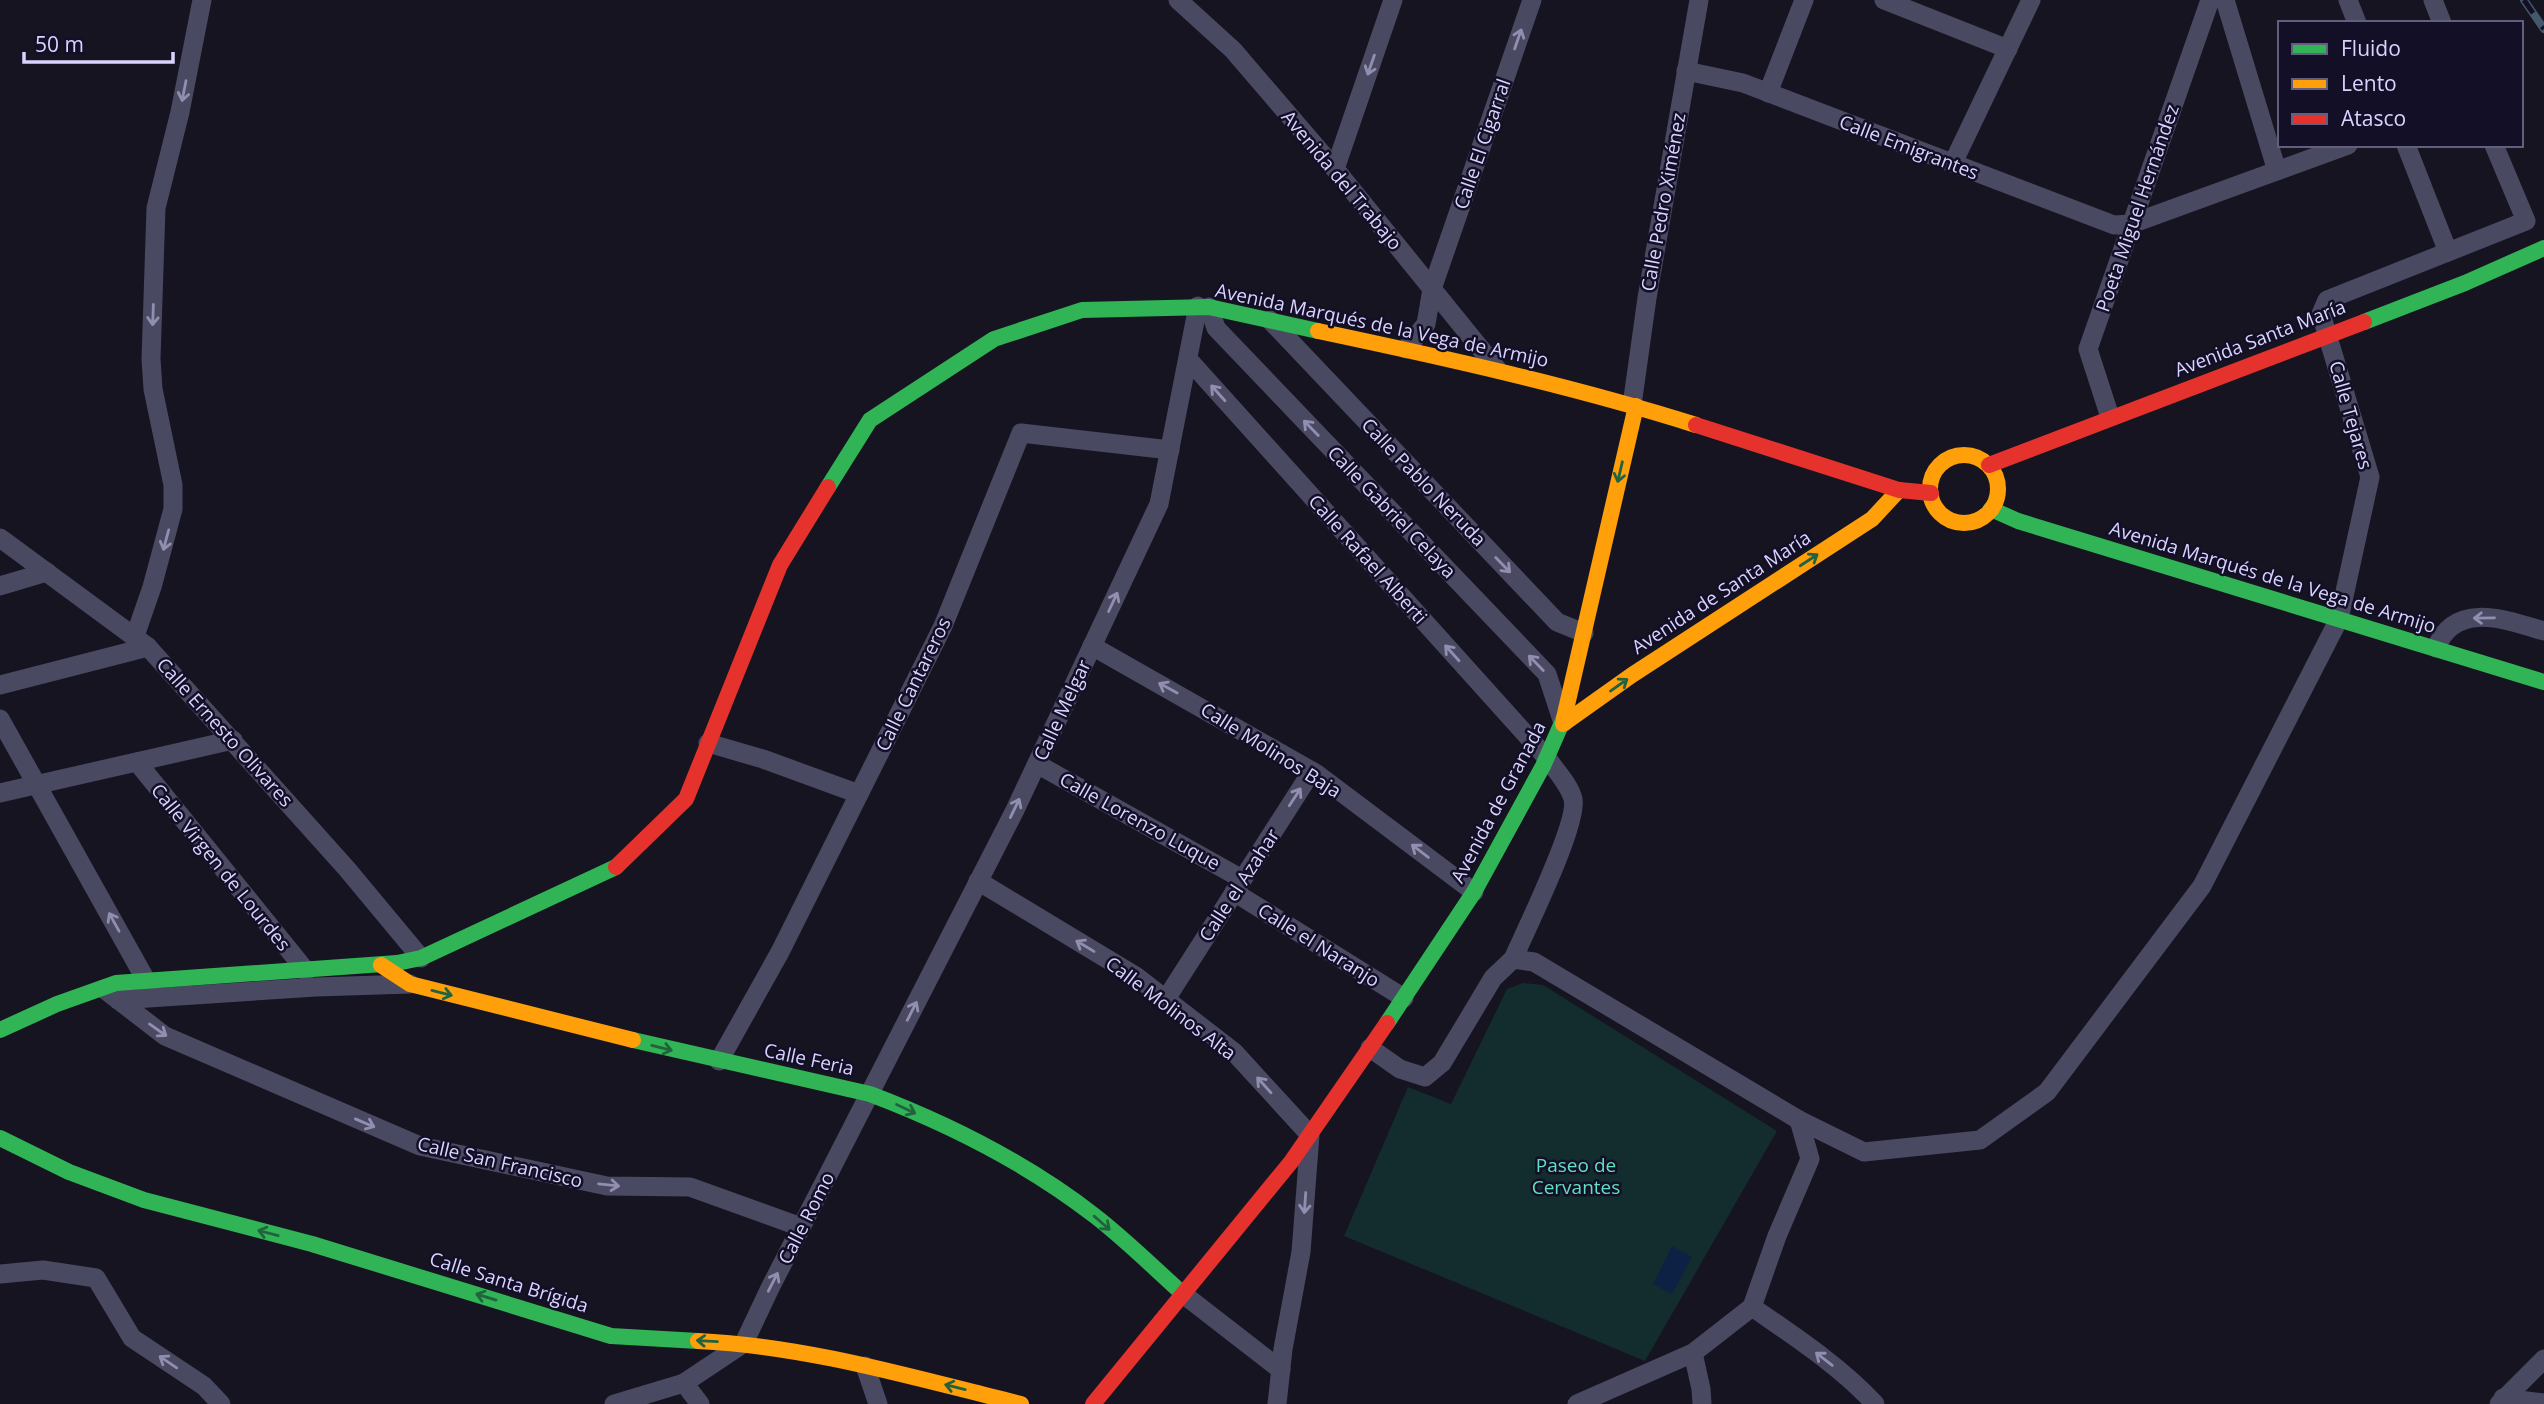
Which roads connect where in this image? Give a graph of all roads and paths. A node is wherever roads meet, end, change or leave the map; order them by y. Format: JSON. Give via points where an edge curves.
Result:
{"nodes":[{"id":1,"x":202,"y":0,"type":"edge"},
{"id":2,"x":1178,"y":0,"type":"edge"},
{"id":3,"x":1393,"y":0,"type":"edge"},
{"id":4,"x":1532,"y":0,"type":"edge"},
{"id":5,"x":1699,"y":0,"type":"edge"},
{"id":6,"x":1804,"y":0,"type":"edge"},
{"id":7,"x":1884,"y":0,"type":"edge"},
{"id":8,"x":2031,"y":0,"type":"edge"},
{"id":9,"x":2210,"y":0,"type":"edge"},
{"id":10,"x":2225,"y":0,"type":"edge"},
{"id":11,"x":2348,"y":0,"type":"edge"},
{"id":12,"x":2432,"y":0,"type":"edge"},
{"id":13,"x":2356,"y":21,"type":"edge"},
{"id":14,"x":2441,"y":21,"type":"edge"},
{"id":15,"x":2008,"y":49,"type":"junction"},
{"id":16,"x":1686,"y":71,"type":"junction"},
{"id":17,"x":1768,"y":93,"type":"junction"},
{"id":18,"x":2343,"y":147,"type":"edge"},
{"id":19,"x":2407,"y":147,"type":"edge"},
{"id":20,"x":2495,"y":147,"type":"edge"},
{"id":21,"x":1953,"y":163,"type":"junction"},
{"id":22,"x":1335,"y":169,"type":"junction"},
{"id":23,"x":2277,"y":171,"type":"junction"},
{"id":24,"x":2131,"y":224,"type":"junction"},
{"id":25,"x":2544,"y":248,"type":"edge"},
{"id":26,"x":2448,"y":252,"type":"junction"},
{"id":27,"x":1432,"y":289,"type":"junction"},
{"id":28,"x":1204,"y":307,"type":"junction"},
{"id":29,"x":1270,"y":320,"type":"junction"},
{"id":30,"x":2328,"y":336,"type":"junction"},
{"id":31,"x":1406,"y":349,"type":"junction"},
{"id":32,"x":1188,"y":359,"type":"junction"},
{"id":33,"x":1497,"y":369,"type":"junction"},
{"id":34,"x":1634,"y":405,"type":"junction"},
{"id":35,"x":2110,"y":417,"type":"junction"},
{"id":36,"x":1170,"y":450,"type":"junction"},
{"id":37,"x":1989,"y":465,"type":"junction"},
{"id":38,"x":1899,"y":490,"type":"junction"},
{"id":39,"x":1930,"y":493,"type":"junction"},
{"id":40,"x":1991,"y":509,"type":"junction"},
{"id":41,"x":0,"y":538,"type":"edge"},
{"id":42,"x":47,"y":572,"type":"junction"},
{"id":43,"x":0,"y":586,"type":"edge"},
{"id":44,"x":2339,"y":619,"type":"junction"},
{"id":45,"x":2544,"y":631,"type":"edge"},
{"id":46,"x":1584,"y":633,"type":"junction"},
{"id":47,"x":141,"y":641,"type":"junction"},
{"id":48,"x":1092,"y":646,"type":"junction"},
{"id":49,"x":2436,"y":648,"type":"junction"},
{"id":50,"x":2544,"y":682,"type":"edge"},
{"id":51,"x":0,"y":685,"type":"edge"},
{"id":52,"x":0,"y":719,"type":"edge"},
{"id":53,"x":1563,"y":724,"type":"junction"},
{"id":54,"x":233,"y":740,"type":"junction"},
{"id":55,"x":708,"y":743,"type":"junction"},
{"id":56,"x":1547,"y":758,"type":"junction"},
{"id":57,"x":137,"y":762,"type":"junction"},
{"id":58,"x":1037,"y":764,"type":"junction"},
{"id":59,"x":1311,"y":771,"type":"junction"},
{"id":60,"x":37,"y":785,"type":"junction"},
{"id":61,"x":0,"y":793,"type":"edge"},
{"id":62,"x":859,"y":794,"type":"junction"},
{"id":63,"x":978,"y":881,"type":"junction"},
{"id":64,"x":1238,"y":885,"type":"junction"},
{"id":65,"x":1474,"y":892,"type":"junction"},
{"id":66,"x":421,"y":958,"type":"junction"},
{"id":67,"x":1513,"y":959,"type":"junction"},
{"id":68,"x":381,"y":965,"type":"junction"},
{"id":69,"x":306,"y":971,"type":"junction"},
{"id":70,"x":147,"y":982,"type":"junction"},
{"id":71,"x":410,"y":984,"type":"junction"},
{"id":72,"x":111,"y":995,"type":"junction"},
{"id":73,"x":1404,"y":998,"type":"junction"},
{"id":74,"x":1166,"y":999,"type":"junction"},
{"id":75,"x":0,"y":1030,"type":"edge"},
{"id":76,"x":1370,"y":1048,"type":"junction"},
{"id":77,"x":719,"y":1061,"type":"junction"},
{"id":78,"x":870,"y":1094,"type":"junction"},
{"id":79,"x":1799,"y":1120,"type":"junction"},
{"id":80,"x":1310,"y":1135,"type":"junction"},
{"id":81,"x":0,"y":1138,"type":"edge"},
{"id":82,"x":801,"y":1227,"type":"junction"},
{"id":83,"x":0,"y":1275,"type":"edge"},
{"id":84,"x":1183,"y":1294,"type":"junction"},
{"id":85,"x":1752,"y":1307,"type":"junction"},
{"id":86,"x":744,"y":1343,"type":"junction"},
{"id":87,"x":1693,"y":1353,"type":"junction"},
{"id":88,"x":2544,"y":1359,"type":"edge"},
{"id":89,"x":865,"y":1366,"type":"junction"},
{"id":90,"x":1281,"y":1370,"type":"junction"},
{"id":91,"x":684,"y":1383,"type":"junction"},
{"id":92,"x":2501,"y":1401,"type":"edge"},
{"id":93,"x":2544,"y":1403,"type":"edge"},
{"id":94,"x":221,"y":1404,"type":"edge"},
{"id":95,"x":614,"y":1404,"type":"edge"},
{"id":96,"x":701,"y":1404,"type":"edge"},
{"id":97,"x":878,"y":1404,"type":"edge"},
{"id":98,"x":1021,"y":1404,"type":"edge"},
{"id":99,"x":1093,"y":1404,"type":"edge"},
{"id":100,"x":1277,"y":1404,"type":"edge"},
{"id":101,"x":1577,"y":1404,"type":"edge"},
{"id":102,"x":1702,"y":1404,"type":"edge"},
{"id":103,"x":1875,"y":1404,"type":"edge"}],
"edges":[{"from":1,"to":47,"type":"street","one_way":true,"via":[[156,208],[153,389],[173,485],[173,509]]},
{"from":2,"to":22,"type":"street","name":"Avenida del Trabajo","via":[[1233,50]]},
{"from":3,"to":22,"type":"street","one_way":true},
{"from":27,"to":4,"type":"street","name":"Calle El Cigarral","one_way":true},
{"from":5,"to":16,"type":"street","name":"Calle Pedro Ximénez"},
{"from":6,"to":17,"type":"street"},
{"from":7,"to":15,"type":"street"},
{"from":8,"to":15,"type":"street"},
{"from":9,"to":24,"type":"street","name":"Poeta Miguel Hernández"},
{"from":10,"to":23,"type":"street"},
{"from":11,"to":13,"type":"street"},
{"from":12,"to":14,"type":"street"},
{"from":15,"to":21,"type":"street"},
{"from":16,"to":17,"type":"street","name":"Calle Emigrantes"},
{"from":16,"to":34,"type":"street","name":"Calle Pedro Ximénez","via":[[1647,298]]},
{"from":17,"to":21,"type":"street","name":"Calle Emigrantes"},
{"from":18,"to":23,"type":"street"},
{"from":19,"to":26,"type":"street"},
{"from":20,"to":26,"type":"street","name":"Calle Tejares","via":[[2526,221]]},
{"from":21,"to":24,"type":"street","name":"Calle Emigrantes","via":[[2114,225]]},
{"from":22,"to":27,"type":"street","name":"Avenida del Trabajo"},
{"from":23,"to":24,"type":"street"},
{"from":24,"to":35,"type":"street","name":"Poeta Miguel Hernández","via":[[2088,349]]},
{"from":25,"to":30,"type":"street","name":"Avenida Santa María"},
{"from":26,"to":30,"type":"street","name":"Calle Tejares","via":[[2327,300],[2321,314]]},
{"from":27,"to":31,"type":"street","name":"Calle El Cigarral","via":[[1426,324]]},
{"from":27,"to":33,"type":"street","name":"Avenida del Trabajo"},
{"from":28,"to":29,"type":"street","name":"Avenida Marqués de la Vega de Armijo"},
{"from":28,"to":32,"type":"street","name":"Calle Melgar"},
{"from":53,"to":28,"type":"street","name":"Calle Gabriel Celaya","one_way":true,"via":[[1547,674],[1216,328]]},
{"from":28,"to":55,"type":"street","name":"Avenida Marqués de la Vega de Armijo","via":[[1082,310],[994,339],[870,420],[780,565]]},
{"from":29,"to":31,"type":"street","name":"Avenida Marqués de la Vega de Armijo"},
{"from":29,"to":46,"type":"street","name":"Calle Pablo Neruda","one_way":true,"via":[[1557,622]]},
{"from":30,"to":35,"type":"street","name":"Avenida Santa María"},
{"from":30,"to":44,"type":"street","name":"Calle Tejares","via":[[2370,477]]},
{"from":31,"to":33,"type":"street","name":"Avenida Marqués de la Vega de Armijo"},
{"from":32,"to":36,"type":"street","name":"Calle Melgar"},
{"from":56,"to":32,"type":"street","name":"Calle Rafael Alberti","one_way":true},
{"from":33,"to":34,"type":"street","name":"Avenida Marqués de la Vega de Armijo"},
{"from":34,"to":38,"type":"street","name":"Avenida Marqués de la Vega de Armijo"},
{"from":34,"to":46,"type":"street","name":"Avenida de Granada","one_way":true},
{"from":35,"to":37,"type":"street","name":"Avenida Santa María"},
{"from":48,"to":36,"type":"street","name":"Calle Melgar","one_way":true,"via":[[1160,504]]},
{"from":36,"to":62,"type":"street","name":"Calle Cantareros","via":[[1021,433],[943,625]]},
{"from":37,"to":39,"type":"street","via":[[1975,456],[1945,460],[1934,472]]},
{"from":37,"to":40,"type":"street","via":[[1997,479]]},
{"from":38,"to":39,"type":"street","name":"Avenida Marqués de la Vega de Armijo"},
{"from":53,"to":38,"type":"street","name":"Avenida de Santa María","one_way":true,"via":[[1872,519]]},
{"from":39,"to":40,"type":"street","via":[[1938,512],[1950,520],[1979,520]]},
{"from":40,"to":44,"type":"street","name":"Avenida Marqués de la Vega de Armijo"},
{"from":41,"to":42,"type":"street","name":"Calle Ernesto Olivares"},
{"from":42,"to":43,"type":"street"},
{"from":42,"to":47,"type":"street","name":"Calle Ernesto Olivares"},
{"from":44,"to":49,"type":"street","name":"Avenida Marqués de la Vega de Armijo"},
{"from":44,"to":79,"type":"street","name":"Calle Tejares","via":[[2202,887],[2047,1092],[1980,1140],[1864,1152]]},
{"from":45,"to":49,"type":"street","one_way":true,"via":[[2500,618],[2465,618],[2441,637]]},
{"from":46,"to":53,"type":"street","name":"Avenida de Granada"},
{"from":47,"to":51,"type":"street"},
{"from":47,"to":54,"type":"street","name":"Calle Ernesto Olivares"},
{"from":48,"to":58,"type":"street","name":"Calle Melgar"},
{"from":59,"to":48,"type":"street","name":"Calle Molinos Baja","one_way":true},
{"from":49,"to":50,"type":"street","name":"Avenida Marqués de la Vega de Armijo"},
{"from":52,"to":60,"type":"street"},
{"from":53,"to":56,"type":"street","name":"Avenida de Granada"},
{"from":54,"to":57,"type":"street"},
{"from":54,"to":66,"type":"street","name":"Calle Ernesto Olivares"},
{"from":55,"to":62,"type":"street"},
{"from":55,"to":66,"type":"street","name":"Avenida Marqués de la Vega de Armijo","via":[[686,799],[614,869]]},
{"from":56,"to":65,"type":"street","name":"Avenida de Granada"},
{"from":56,"to":67,"type":"street","name":"Calle Rafael Alberti","via":[[1574,800],[1573,813]]},
{"from":57,"to":60,"type":"street"},
{"from":57,"to":69,"type":"street","name":"Calle Virgen de Lourdes"},
{"from":63,"to":58,"type":"street","name":"Calle Melgar","one_way":true},
{"from":58,"to":64,"type":"street","name":"Calle Lorenzo Luque"},
{"from":64,"to":59,"type":"street","name":"Calle el Azahar","one_way":true},
{"from":65,"to":59,"type":"street","name":"Calle Molinos Baja","one_way":true},
{"from":60,"to":61,"type":"street"},
{"from":70,"to":60,"type":"street","one_way":true},
{"from":62,"to":77,"type":"street","name":"Calle Cantareros"},
{"from":74,"to":63,"type":"street","name":"Calle Molinos Alta","one_way":true},
{"from":78,"to":63,"type":"street","name":"Calle Melgar","one_way":true},
{"from":64,"to":73,"type":"street","name":"Calle el Naranjo"},
{"from":64,"to":74,"type":"street","name":"Calle el Azahar"},
{"from":65,"to":73,"type":"street","name":"Avenida de Granada"},
{"from":66,"to":68,"type":"street","name":"Avenida Marqués de la Vega de Armijo"},
{"from":67,"to":76,"type":"street","via":[[1493,978],[1442,1063],[1424,1077],[1400,1069]]},
{"from":67,"to":79,"type":"street","via":[[1534,962]]},
{"from":68,"to":69,"type":"street","name":"Avenida Marqués de la Vega de Armijo"},
{"from":68,"to":71,"type":"street","name":"Calle Feria"},
{"from":69,"to":70,"type":"street","name":"Avenida Marqués de la Vega de Armijo"},
{"from":70,"to":72,"type":"street","name":"Avenida Marqués de la Vega de Armijo","via":[[116,983]]},
{"from":71,"to":72,"type":"street"},
{"from":71,"to":77,"type":"street","name":"Calle Feria","one_way":true},
{"from":72,"to":75,"type":"street","name":"Avenida Marqués de la Vega de Armijo","via":[[57,1004]]},
{"from":72,"to":82,"type":"street","name":"Calle San Francisco","one_way":true,"via":[[165,1035],[420,1146],[607,1186],[690,1187]]},
{"from":73,"to":76,"type":"street","name":"Avenida de Granada"},
{"from":80,"to":74,"type":"street","name":"Calle Molinos Alta","one_way":true,"via":[[1234,1052]]},
{"from":76,"to":80,"type":"street","name":"Avenida de Granada"},
{"from":77,"to":78,"type":"street","name":"Calle Feria"},
{"from":78,"to":82,"type":"street","name":"Calle Romo"},
{"from":78,"to":84,"type":"street","name":"Calle Feria","one_way":true,"via":[[1020,1165],[1095,1216]]},
{"from":79,"to":85,"type":"street","via":[[1810,1159],[1776,1236]]},
{"from":80,"to":84,"type":"street","name":"Avenida de Granada"},
{"from":80,"to":90,"type":"street","one_way":true,"via":[[1301,1252]]},
{"from":86,"to":81,"type":"street","name":"Calle Santa Brígida","one_way":true,"via":[[611,1336],[312,1244],[144,1200],[69,1172]]},
{"from":86,"to":82,"type":"street","name":"Calle Romo","one_way":true},
{"from":94,"to":83,"type":"street","one_way":true,"via":[[204,1386],[132,1338],[96,1278],[43,1270]]},
{"from":84,"to":90,"type":"street"},
{"from":84,"to":99,"type":"street","name":"Avenida de Granada"},
{"from":85,"to":87,"type":"street"},
{"from":103,"to":85,"type":"street","one_way":true,"via":[[1863,1390]]},
{"from":86,"to":89,"type":"street","name":"Calle Santa Brígida"},
{"from":86,"to":91,"type":"street"},
{"from":87,"to":101,"type":"street"},
{"from":87,"to":102,"type":"street"},
{"from":88,"to":92,"type":"street"},
{"from":89,"to":97,"type":"street"},
{"from":98,"to":89,"type":"street","name":"Calle Santa Brígida","one_way":true},
{"from":90,"to":100,"type":"street"},
{"from":91,"to":95,"type":"street"},
{"from":91,"to":96,"type":"street"},
{"from":92,"to":93,"type":"street"}]}
